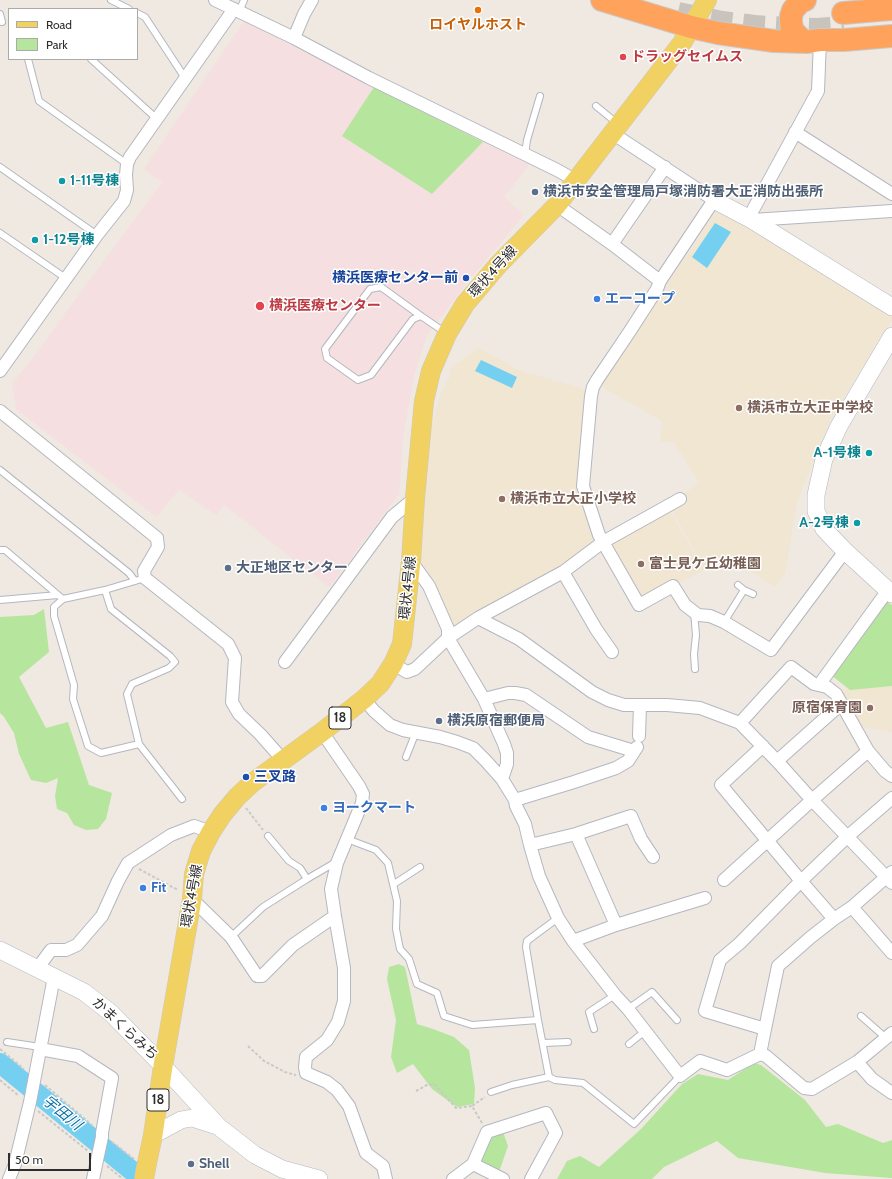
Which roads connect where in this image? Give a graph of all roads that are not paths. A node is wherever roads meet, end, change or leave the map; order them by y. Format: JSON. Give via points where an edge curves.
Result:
{"nodes":[{"id":1,"x":111,"y":0,"type":"edge"},
{"id":2,"x":214,"y":0,"type":"edge"},
{"id":3,"x":244,"y":0,"type":"edge"},
{"id":4,"x":312,"y":0,"type":"edge"},
{"id":5,"x":602,"y":0,"type":"edge"},
{"id":6,"x":707,"y":0,"type":"edge"},
{"id":7,"x":805,"y":0,"type":"edge"},
{"id":8,"x":127,"y":8,"type":"edge"},
{"id":9,"x":892,"y":9,"type":"edge"},
{"id":10,"x":237,"y":11,"type":"junction"},
{"id":11,"x":0,"y":14,"type":"edge"},
{"id":12,"x":138,"y":14,"type":"edge"},
{"id":13,"x":2,"y":22,"type":"dead end"},
{"id":14,"x":892,"y":23,"type":"edge"},
{"id":15,"x":691,"y":28,"type":"junction"},
{"id":16,"x":892,"y":36,"type":"edge"},
{"id":17,"x":294,"y":38,"type":"junction"},
{"id":18,"x":813,"y":41,"type":"junction"},
{"id":19,"x":28,"y":60,"type":"edge"},
{"id":20,"x":92,"y":60,"type":"edge"},
{"id":21,"x":185,"y":78,"type":"junction"},
{"id":22,"x":540,"y":96,"type":"dead end"},
{"id":23,"x":596,"y":106,"type":"dead end"},
{"id":24,"x":157,"y":119,"type":"junction"},
{"id":25,"x":615,"y":129,"type":"junction"},
{"id":26,"x":795,"y":132,"type":"junction"},
{"id":27,"x":524,"y":154,"type":"junction"},
{"id":28,"x":127,"y":164,"type":"junction"},
{"id":29,"x":0,"y":167,"type":"edge"},
{"id":30,"x":666,"y":167,"type":"junction"},
{"id":31,"x":575,"y":180,"type":"junction"},
{"id":32,"x":892,"y":193,"type":"edge"},
{"id":33,"x":714,"y":200,"type":"junction"},
{"id":34,"x":556,"y":205,"type":"junction"},
{"id":35,"x":892,"y":211,"type":"edge"},
{"id":36,"x":750,"y":220,"type":"junction"},
{"id":37,"x":0,"y":233,"type":"edge"},
{"id":38,"x":97,"y":235,"type":"junction"},
{"id":39,"x":612,"y":244,"type":"junction"},
{"id":40,"x":66,"y":279,"type":"junction"},
{"id":41,"x":660,"y":281,"type":"junction"},
{"id":42,"x":892,"y":307,"type":"edge"},
{"id":43,"x":421,"y":316,"type":"junction"},
{"id":44,"x":447,"y":334,"type":"junction"},
{"id":45,"x":892,"y":336,"type":"edge"},
{"id":46,"x":0,"y":371,"type":"edge"},
{"id":47,"x":0,"y":411,"type":"edge"},
{"id":48,"x":0,"y":470,"type":"edge"},
{"id":49,"x":415,"y":498,"type":"junction"},
{"id":50,"x":680,"y":499,"type":"dead end"},
{"id":51,"x":603,"y":542,"type":"junction"},
{"id":52,"x":0,"y":550,"type":"edge"},
{"id":53,"x":845,"y":550,"type":"junction"},
{"id":54,"x":412,"y":561,"type":"junction"},
{"id":55,"x":563,"y":572,"type":"junction"},
{"id":56,"x":140,"y":580,"type":"junction"},
{"id":57,"x":738,"y":585,"type":"dead end"},
{"id":58,"x":105,"y":590,"type":"junction"},
{"id":59,"x":744,"y":590,"type":"junction"},
{"id":60,"x":890,"y":592,"type":"edge"},
{"id":61,"x":753,"y":594,"type":"dead end"},
{"id":62,"x":60,"y":597,"type":"junction"},
{"id":63,"x":0,"y":600,"type":"edge"},
{"id":64,"x":694,"y":612,"type":"junction"},
{"id":65,"x":478,"y":618,"type":"junction"},
{"id":66,"x":724,"y":622,"type":"junction"},
{"id":67,"x":448,"y":638,"type":"junction"},
{"id":68,"x":612,"y":652,"type":"dead end"},
{"id":69,"x":285,"y":662,"type":"dead end"},
{"id":70,"x":393,"y":664,"type":"junction"},
{"id":71,"x":694,"y":669,"type":"dead end"},
{"id":72,"x":819,"y":685,"type":"junction"},
{"id":73,"x":364,"y":699,"type":"junction"},
{"id":74,"x":484,"y":699,"type":"junction"},
{"id":75,"x":841,"y":704,"type":"junction"},
{"id":76,"x":640,"y":705,"type":"junction"},
{"id":77,"x":740,"y":723,"type":"junction"},
{"id":78,"x":322,"y":732,"type":"junction"},
{"id":79,"x":416,"y":732,"type":"junction"},
{"id":80,"x":139,"y":744,"type":"junction"},
{"id":81,"x":637,"y":745,"type":"junction"},
{"id":82,"x":762,"y":746,"type":"junction"},
{"id":83,"x":868,"y":750,"type":"junction"},
{"id":84,"x":406,"y":757,"type":"dead end"},
{"id":85,"x":283,"y":760,"type":"junction"},
{"id":86,"x":777,"y":761,"type":"junction"},
{"id":87,"x":892,"y":776,"type":"edge"},
{"id":88,"x":502,"y":779,"type":"junction"},
{"id":89,"x":892,"y":798,"type":"edge"},
{"id":90,"x":182,"y":799,"type":"dead end"},
{"id":91,"x":515,"y":800,"type":"junction"},
{"id":92,"x":812,"y":800,"type":"junction"},
{"id":93,"x":211,"y":832,"type":"junction"},
{"id":94,"x":576,"y":834,"type":"junction"},
{"id":95,"x":268,"y":836,"type":"road end"},
{"id":96,"x":847,"y":836,"type":"junction"},
{"id":97,"x":347,"y":839,"type":"junction"},
{"id":98,"x":767,"y":841,"type":"junction"},
{"id":99,"x":530,"y":846,"type":"junction"},
{"id":100,"x":653,"y":857,"type":"dead end"},
{"id":101,"x":338,"y":861,"type":"junction"},
{"id":102,"x":420,"y":867,"type":"dead end"},
{"id":103,"x":890,"y":877,"type":"edge"},
{"id":104,"x":307,"y":879,"type":"junction"},
{"id":105,"x":724,"y":880,"type":"dead end"},
{"id":106,"x":801,"y":881,"type":"junction"},
{"id":107,"x":394,"y":884,"type":"junction"},
{"id":108,"x":192,"y":897,"type":"junction"},
{"id":109,"x":705,"y":898,"type":"dead end"},
{"id":110,"x":852,"y":907,"type":"junction"},
{"id":111,"x":335,"y":916,"type":"junction"},
{"id":112,"x":558,"y":918,"type":"junction"},
{"id":113,"x":834,"y":919,"type":"junction"},
{"id":114,"x":616,"y":925,"type":"junction"},
{"id":115,"x":231,"y":937,"type":"junction"},
{"id":116,"x":573,"y":941,"type":"junction"},
{"id":117,"x":0,"y":950,"type":"edge"},
{"id":118,"x":892,"y":953,"type":"edge"},
{"id":119,"x":37,"y":969,"type":"junction"},
{"id":120,"x":54,"y":978,"type":"junction"},
{"id":121,"x":615,"y":994,"type":"junction"},
{"id":122,"x":628,"y":1009,"type":"junction"},
{"id":123,"x":861,"y":1016,"type":"dead end"},
{"id":124,"x":538,"y":1020,"type":"junction"},
{"id":125,"x":677,"y":1020,"type":"dead end"},
{"id":126,"x":594,"y":1028,"type":"dead end"},
{"id":127,"x":765,"y":1029,"type":"junction"},
{"id":128,"x":645,"y":1031,"type":"junction"},
{"id":129,"x":889,"y":1036,"type":"edge"},
{"id":130,"x":7,"y":1042,"type":"dead end"},
{"id":131,"x":568,"y":1042,"type":"dead end"},
{"id":132,"x":543,"y":1043,"type":"junction"},
{"id":133,"x":629,"y":1044,"type":"dead end"},
{"id":134,"x":40,"y":1048,"type":"junction"},
{"id":135,"x":760,"y":1054,"type":"junction"},
{"id":136,"x":857,"y":1062,"type":"junction"},
{"id":137,"x":163,"y":1066,"type":"junction"},
{"id":138,"x":680,"y":1076,"type":"junction"},
{"id":139,"x":549,"y":1077,"type":"junction"},
{"id":140,"x":491,"y":1092,"type":"road end"},
{"id":141,"x":892,"y":1093,"type":"edge"},
{"id":142,"x":219,"y":1127,"type":"junction"},
{"id":143,"x":153,"y":1135,"type":"junction"},
{"id":144,"x":473,"y":1164,"type":"junction"},
{"id":145,"x":141,"y":1167,"type":"edge"},
{"id":146,"x":9,"y":1179,"type":"edge"},
{"id":147,"x":93,"y":1179,"type":"edge"},
{"id":148,"x":319,"y":1179,"type":"edge"},
{"id":149,"x":386,"y":1179,"type":"edge"},
{"id":150,"x":454,"y":1179,"type":"edge"},
{"id":151,"x":503,"y":1179,"type":"edge"},
{"id":152,"x":531,"y":1179,"type":"edge"}],
"edges":[{"from":1,"to":8,"type":"lane"},
{"from":2,"to":10,"type":"street"},
{"from":3,"to":10,"type":"lane"},
{"from":4,"to":17,"type":"street"},
{"from":5,"to":15,"type":"highway"},
{"from":6,"to":15,"type":"main road","name":"環状4号線"},
{"from":7,"to":18,"type":"highway","via":[[800,2],[791,16],[792,29],[801,39]]},
{"from":9,"to":14,"type":"highway","via":[[844,20]]},
{"from":10,"to":17,"type":"street"},
{"from":10,"to":21,"type":"street"},
{"from":11,"to":13,"type":"lane"},
{"from":12,"to":21,"type":"lane","via":[[145,17]]},
{"from":15,"to":18,"type":"highway","via":[[774,41]]},
{"from":15,"to":25,"type":"main road","name":"環状4号線","number":"18"},
{"from":16,"to":18,"type":"highway"},
{"from":17,"to":27,"type":"street"},
{"from":18,"to":26,"type":"street","via":[[818,90]]},
{"from":19,"to":28,"type":"lane","via":[[38,101]]},
{"from":20,"to":24,"type":"lane"},
{"from":21,"to":24,"type":"street"},
{"from":22,"to":27,"type":"lane"},
{"from":23,"to":25,"type":"lane"},
{"from":24,"to":28,"type":"street"},
{"from":25,"to":30,"type":"street"},
{"from":25,"to":31,"type":"main road","name":"環状4号線","number":"18"},
{"from":26,"to":32,"type":"street"},
{"from":26,"to":36,"type":"street"},
{"from":27,"to":31,"type":"street"},
{"from":28,"to":38,"type":"street","via":[[127,190],[124,201]]},
{"from":29,"to":38,"type":"lane"},
{"from":30,"to":33,"type":"street"},
{"from":30,"to":39,"type":"street"},
{"from":31,"to":34,"type":"main road","name":"環状4号線","number":"18"},
{"from":33,"to":36,"type":"street"},
{"from":33,"to":41,"type":"street"},
{"from":34,"to":39,"type":"street"},
{"from":34,"to":44,"type":"main road","name":"環状4号線","number":"18","via":[[498,265],[465,304]]},
{"from":35,"to":36,"type":"street"},
{"from":36,"to":42,"type":"street"},
{"from":37,"to":40,"type":"lane"},
{"from":38,"to":40,"type":"street"},
{"from":39,"to":41,"type":"street"},
{"from":40,"to":46,"type":"street"},
{"from":41,"to":51,"type":"street","via":[[596,380],[592,392],[583,486]]},
{"from":43,"to":43,"type":"lane","via":[[413,319],[371,375],[358,380],[327,358],[325,349],[370,289],[381,287]]},
{"from":43,"to":44,"type":"lane"},
{"from":44,"to":49,"type":"main road","name":"環状4号線","number":"18","via":[[431,371],[424,401]]},
{"from":45,"to":53,"type":"street","via":[[839,426],[824,459],[816,495],[816,511],[824,529]]},
{"from":47,"to":56,"type":"street","via":[[157,538],[158,547]]},
{"from":48,"to":56,"type":"lane"},
{"from":49,"to":54,"type":"main road","name":"環状4号線","number":"18"},
{"from":49,"to":69,"type":"street","via":[[392,517]]},
{"from":50,"to":51,"type":"street"},
{"from":51,"to":55,"type":"street"},
{"from":51,"to":64,"type":"street","via":[[638,605],[673,586],[685,605]]},
{"from":52,"to":62,"type":"lane","via":[[5,550]]},
{"from":53,"to":60,"type":"street"},
{"from":53,"to":66,"type":"street","via":[[771,650]]},
{"from":54,"to":67,"type":"street","via":[[429,586],[448,629]]},
{"from":54,"to":70,"type":"main road","name":"環状4号線","number":"18","via":[[402,644]]},
{"from":55,"to":65,"type":"street"},
{"from":55,"to":68,"type":"street"},
{"from":56,"to":58,"type":"lane"},
{"from":56,"to":85,"type":"street","via":[[228,644],[235,658],[232,702],[239,714]]},
{"from":57,"to":59,"type":"lane"},
{"from":58,"to":62,"type":"lane"},
{"from":58,"to":80,"type":"lane","via":[[111,609],[175,662],[169,668],[132,684],[127,694]]},
{"from":59,"to":61,"type":"lane"},
{"from":59,"to":66,"type":"lane"},
{"from":60,"to":72,"type":"street"},
{"from":62,"to":63,"type":"lane"},
{"from":62,"to":80,"type":"lane","via":[[54,607],[54,616],[74,685],[73,699],[88,746],[101,753]]},
{"from":64,"to":66,"type":"street"},
{"from":64,"to":71,"type":"lane"},
{"from":65,"to":67,"type":"street"},
{"from":65,"to":76,"type":"street","via":[[519,639],[592,692],[624,705]]},
{"from":67,"to":70,"type":"street","via":[[415,669],[407,672]]},
{"from":67,"to":74,"type":"street"},
{"from":70,"to":73,"type":"main road","name":"環状4号線","number":"18","via":[[380,684]]},
{"from":72,"to":75,"type":"street","via":[[836,694]]},
{"from":72,"to":77,"type":"street","via":[[791,667]]},
{"from":73,"to":78,"type":"main road","name":"環状4号線","number":"18"},
{"from":73,"to":79,"type":"street","via":[[390,725]]},
{"from":74,"to":81,"type":"street","via":[[508,693],[526,695],[588,737]]},
{"from":74,"to":88,"type":"street","via":[[507,753],[507,764]]},
{"from":75,"to":83,"type":"street"},
{"from":75,"to":86,"type":"street"},
{"from":76,"to":77,"type":"street","via":[[700,708]]},
{"from":76,"to":81,"type":"street"},
{"from":77,"to":82,"type":"street"},
{"from":78,"to":85,"type":"main road","name":"環状4号線","number":"18"},
{"from":78,"to":97,"type":"street","via":[[363,794],[362,803]]},
{"from":79,"to":84,"type":"lane"},
{"from":79,"to":88,"type":"street","via":[[473,748]]},
{"from":80,"to":90,"type":"lane"},
{"from":81,"to":91,"type":"street","via":[[628,761],[616,768]]},
{"from":82,"to":86,"type":"street"},
{"from":82,"to":98,"type":"street","via":[[721,785]]},
{"from":83,"to":87,"type":"street"},
{"from":83,"to":92,"type":"street"},
{"from":85,"to":93,"type":"main road","name":"環状4号線","number":"18","via":[[237,797]]},
{"from":86,"to":92,"type":"street"},
{"from":88,"to":91,"type":"street"},
{"from":89,"to":96,"type":"street"},
{"from":91,"to":99,"type":"street","via":[[525,824]]},
{"from":92,"to":96,"type":"street"},
{"from":92,"to":98,"type":"street"},
{"from":93,"to":108,"type":"main road","name":"環状4号線","number":"18","via":[[201,851],[194,874]]},
{"from":93,"to":119,"type":"street","via":[[194,826],[188,828],[170,835],[128,863],[102,916],[77,945],[66,950],[51,950]]},
{"from":94,"to":99,"type":"street"},
{"from":94,"to":100,"type":"street","via":[[631,816],[641,839]]},
{"from":94,"to":114,"type":"street"},
{"from":95,"to":104,"type":"lane","via":[[289,861],[300,868]]},
{"from":96,"to":103,"type":"street"},
{"from":96,"to":106,"type":"street"},
{"from":97,"to":101,"type":"street"},
{"from":97,"to":107,"type":"lane","via":[[376,850],[388,862]]},
{"from":98,"to":105,"type":"street"},
{"from":98,"to":106,"type":"street"},
{"from":99,"to":112,"type":"street","via":[[539,876]]},
{"from":101,"to":104,"type":"lane"},
{"from":101,"to":111,"type":"street","via":[[331,889]]},
{"from":102,"to":107,"type":"lane"},
{"from":103,"to":110,"type":"street"},
{"from":104,"to":115,"type":"lane","via":[[263,907]]},
{"from":106,"to":113,"type":"street"},
{"from":106,"to":127,"type":"street","via":[[720,960],[705,1011]]},
{"from":107,"to":124,"type":"lane","via":[[397,901],[396,928],[400,949],[409,959],[417,984],[437,993],[444,1016],[472,1025]]},
{"from":108,"to":115,"type":"street"},
{"from":108,"to":137,"type":"main road","name":"環状4号線","number":"18"},
{"from":109,"to":114,"type":"street"},
{"from":110,"to":113,"type":"street"},
{"from":110,"to":118,"type":"street"},
{"from":111,"to":115,"type":"street","via":[[293,945],[262,976],[257,976]]},
{"from":111,"to":149,"type":"street","via":[[344,968],[344,1001],[338,1022],[327,1040],[306,1057],[306,1073],[327,1082],[337,1090],[349,1106],[366,1153],[383,1166]]},
{"from":112,"to":116,"type":"street"},
{"from":112,"to":124,"type":"lane","via":[[527,941]]},
{"from":113,"to":127,"type":"street","via":[[778,966]]},
{"from":114,"to":116,"type":"street"},
{"from":116,"to":121,"type":"street"},
{"from":117,"to":119,"type":"street","name":"かまくらみち"},
{"from":119,"to":120,"type":"street","name":"かまくらみち"},
{"from":120,"to":134,"type":"street"},
{"from":120,"to":137,"type":"street","name":"かまくらみち","via":[[84,992],[106,1009]]},
{"from":121,"to":122,"type":"street"},
{"from":121,"to":126,"type":"lane","via":[[589,1012]]},
{"from":122,"to":125,"type":"lane","via":[[652,992]]},
{"from":122,"to":128,"type":"street"},
{"from":123,"to":129,"type":"lane"},
{"from":124,"to":132,"type":"lane"},
{"from":127,"to":135,"type":"street"},
{"from":128,"to":133,"type":"lane"},
{"from":128,"to":138,"type":"street"},
{"from":129,"to":136,"type":"street"},
{"from":130,"to":134,"type":"lane"},
{"from":131,"to":132,"type":"lane"},
{"from":132,"to":139,"type":"lane"},
{"from":134,"to":146,"type":"street","via":[[30,1103]]},
{"from":134,"to":147,"type":"street","via":[[78,1056],[112,1078]]},
{"from":135,"to":136,"type":"street","via":[[766,1056],[804,1088],[812,1089]]},
{"from":135,"to":138,"type":"street","via":[[727,1070],[700,1061]]},
{"from":136,"to":141,"type":"street","via":[[872,1078]]},
{"from":137,"to":142,"type":"street","name":"かまくらみち"},
{"from":137,"to":143,"type":"main road","name":"環状4号線","number":"18"},
{"from":138,"to":139,"type":"lane","via":[[634,1124],[583,1083]]},
{"from":139,"to":140,"type":"lane"},
{"from":142,"to":143,"type":"street","via":[[192,1118],[181,1120]]},
{"from":142,"to":148,"type":"street","via":[[255,1155],[282,1169]]},
{"from":143,"to":145,"type":"main road","name":"環状4号線","number":"18"},
{"from":144,"to":150,"type":"street"},
{"from":144,"to":151,"type":"street"},
{"from":144,"to":152,"type":"street","via":[[487,1132],[546,1113],[556,1133]]}]}
